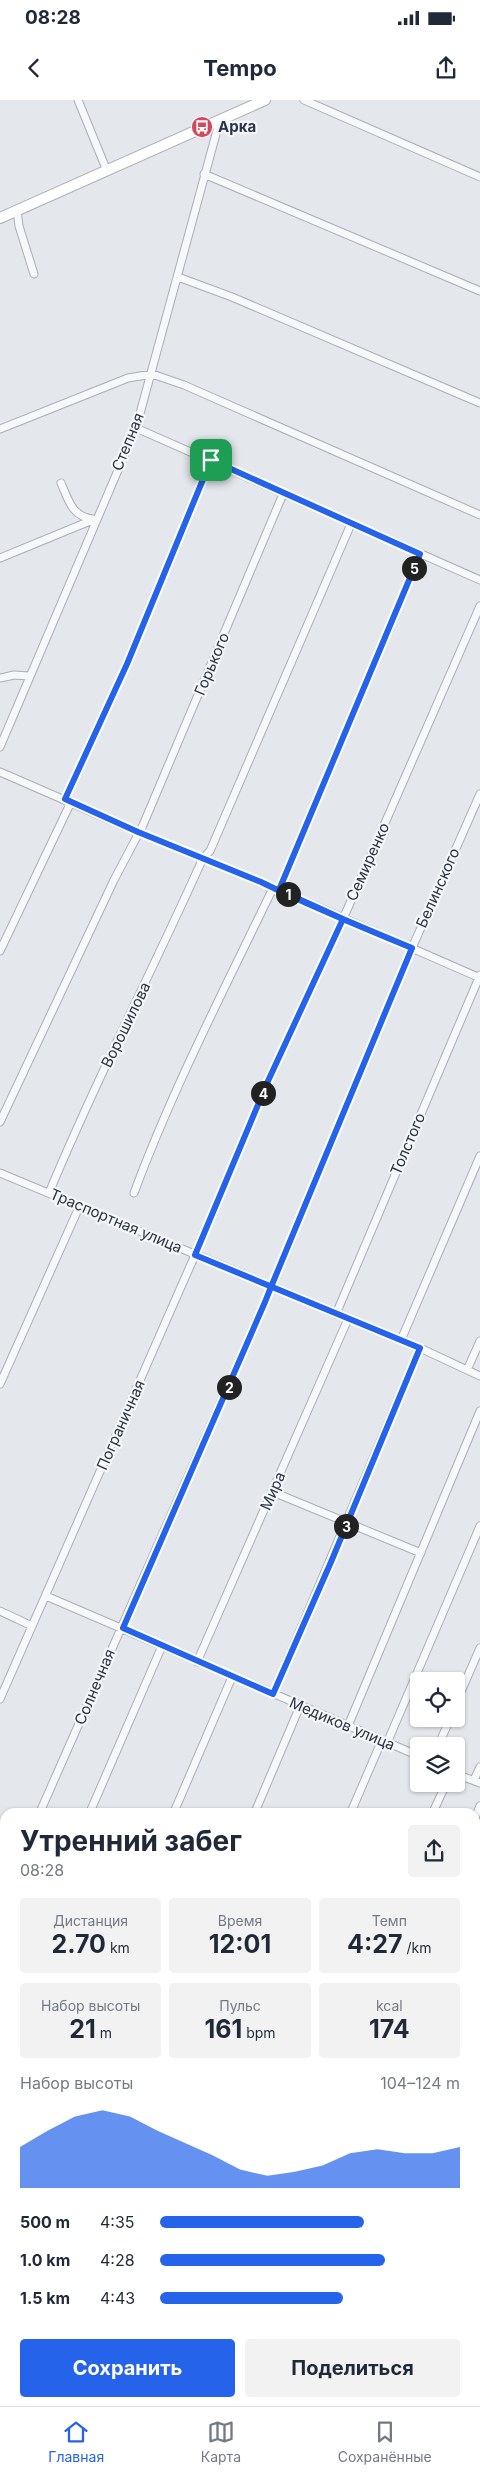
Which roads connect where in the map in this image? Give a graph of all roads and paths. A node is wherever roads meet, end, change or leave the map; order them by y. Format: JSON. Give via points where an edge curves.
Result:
{"nodes":[{"id":1,"x":78,"y":100,"type":"edge"},
{"id":2,"x":265,"y":100,"type":"edge"},
{"id":3,"x":304,"y":100,"type":"edge"},
{"id":4,"x":219,"y":123,"type":"junction"},
{"id":5,"x":108,"y":171,"type":"junction"},
{"id":6,"x":204,"y":174,"type":"junction"},
{"id":7,"x":480,"y":178,"type":"edge"},
{"id":8,"x":17,"y":210,"type":"junction"},
{"id":9,"x":0,"y":218,"type":"edge"},
{"id":10,"x":34,"y":274,"type":"dead end"},
{"id":11,"x":178,"y":277,"type":"junction"},
{"id":12,"x":480,"y":291,"type":"edge"},
{"id":13,"x":152,"y":374,"type":"junction"},
{"id":14,"x":480,"y":403,"type":"edge"},
{"id":15,"x":136,"y":428,"type":"junction"},
{"id":16,"x":0,"y":429,"type":"edge"},
{"id":17,"x":211,"y":460,"type":"junction"},
{"id":18,"x":61,"y":483,"type":"dead end"},
{"id":19,"x":284,"y":494,"type":"junction"},
{"id":20,"x":480,"y":515,"type":"edge"},
{"id":21,"x":95,"y":519,"type":"junction"},
{"id":22,"x":351,"y":524,"type":"junction"},
{"id":23,"x":420,"y":554,"type":"junction"},
{"id":24,"x":0,"y":558,"type":"edge"},
{"id":25,"x":480,"y":580,"type":"edge"},
{"id":26,"x":480,"y":606,"type":"edge"},
{"id":27,"x":29,"y":676,"type":"junction"},
{"id":28,"x":0,"y":678,"type":"edge"},
{"id":29,"x":0,"y":747,"type":"edge"},
{"id":30,"x":0,"y":772,"type":"edge"},
{"id":31,"x":480,"y":794,"type":"edge"},
{"id":32,"x":68,"y":801,"type":"junction"},
{"id":33,"x":138,"y":832,"type":"junction"},
{"id":34,"x":203,"y":858,"type":"junction"},
{"id":35,"x":276,"y":889,"type":"junction"},
{"id":36,"x":343,"y":919,"type":"junction"},
{"id":37,"x":412,"y":948,"type":"junction"},
{"id":38,"x":0,"y":951,"type":"edge"},
{"id":39,"x":480,"y":977,"type":"edge"},
{"id":40,"x":0,"y":1122,"type":"edge"},
{"id":41,"x":480,"y":1156,"type":"edge"},
{"id":42,"x":0,"y":1173,"type":"edge"},
{"id":43,"x":48,"y":1193,"type":"junction"},
{"id":44,"x":134,"y":1193,"type":"dead end"},
{"id":45,"x":80,"y":1205,"type":"junction"},
{"id":46,"x":195,"y":1255,"type":"junction"},
{"id":47,"x":271,"y":1287,"type":"junction"},
{"id":48,"x":336,"y":1314,"type":"junction"},
{"id":49,"x":348,"y":1319,"type":"junction"},
{"id":50,"x":401,"y":1340,"type":"junction"},
{"id":51,"x":480,"y":1341,"type":"edge"},
{"id":52,"x":420,"y":1348,"type":"junction"},
{"id":53,"x":467,"y":1370,"type":"junction"},
{"id":54,"x":480,"y":1376,"type":"edge"},
{"id":55,"x":0,"y":1384,"type":"edge"},
{"id":56,"x":480,"y":1411,"type":"edge"},
{"id":57,"x":273,"y":1492,"type":"junction"},
{"id":58,"x":348,"y":1522,"type":"junction"},
{"id":59,"x":480,"y":1526,"type":"edge"},
{"id":60,"x":420,"y":1553,"type":"junction"},
{"id":61,"x":46,"y":1596,"type":"junction"},
{"id":62,"x":0,"y":1612,"type":"edge"},
{"id":63,"x":32,"y":1626,"type":"junction"},
{"id":64,"x":123,"y":1628,"type":"junction"},
{"id":65,"x":162,"y":1646,"type":"junction"},
{"id":66,"x":480,"y":1648,"type":"edge"},
{"id":67,"x":197,"y":1662,"type":"junction"},
{"id":68,"x":232,"y":1677,"type":"junction"},
{"id":69,"x":465,"y":1682,"type":"edge"},
{"id":70,"x":273,"y":1694,"type":"junction"},
{"id":71,"x":0,"y":1699,"type":"edge"},
{"id":72,"x":300,"y":1706,"type":"junction"},
{"id":73,"x":348,"y":1726,"type":"junction"},
{"id":74,"x":385,"y":1741,"type":"junction"},
{"id":75,"x":410,"y":1752,"type":"edge"},
{"id":76,"x":480,"y":1767,"type":"edge"},
{"id":77,"x":465,"y":1777,"type":"edge"},
{"id":78,"x":477,"y":1782,"type":"edge"},
{"id":79,"x":442,"y":1792,"type":"edge"},
{"id":80,"x":42,"y":1808,"type":"edge"},
{"id":81,"x":92,"y":1808,"type":"edge"},
{"id":82,"x":176,"y":1808,"type":"edge"},
{"id":83,"x":257,"y":1808,"type":"edge"},
{"id":84,"x":352,"y":1808,"type":"edge"},
{"id":85,"x":435,"y":1808,"type":"edge"}],
"edges":[{"from":1,"to":5,"type":"street"},
{"from":2,"to":4,"type":"street"},
{"from":3,"to":7,"type":"street"},
{"from":4,"to":5,"type":"street"},
{"from":4,"to":6,"type":"street","name":"Степная"},
{"from":5,"to":8,"type":"street"},
{"from":6,"to":11,"type":"street","name":"Степная"},
{"from":6,"to":12,"type":"street"},
{"from":8,"to":9,"type":"street"},
{"from":8,"to":10,"type":"street"},
{"from":11,"to":13,"type":"street","name":"Степная"},
{"from":11,"to":14,"type":"street","via":[[232,296]]},
{"from":13,"to":15,"type":"street","name":"Степная"},
{"from":13,"to":16,"type":"street","via":[[128,378]]},
{"from":13,"to":20,"type":"street","via":[[184,385]]},
{"from":15,"to":17,"type":"street"},
{"from":15,"to":21,"type":"street","name":"Степная"},
{"from":17,"to":19,"type":"street"},
{"from":17,"to":32,"type":"street"},
{"from":18,"to":21,"type":"street","via":[[78,514]]},
{"from":19,"to":22,"type":"street"},
{"from":19,"to":33,"type":"street","name":"Горького"},
{"from":21,"to":24,"type":"street"},
{"from":21,"to":27,"type":"street","name":"Степная"},
{"from":22,"to":23,"type":"street"},
{"from":22,"to":34,"type":"street","name":"Ворошилова","via":[[210,851]]},
{"from":23,"to":25,"type":"street"},
{"from":23,"to":35,"type":"street"},
{"from":26,"to":36,"type":"street","name":"Семиренко"},
{"from":27,"to":28,"type":"street"},
{"from":27,"to":29,"type":"street","name":"Степная"},
{"from":30,"to":32,"type":"street"},
{"from":31,"to":37,"type":"street","name":"Белинского"},
{"from":32,"to":33,"type":"street"},
{"from":32,"to":38,"type":"street"},
{"from":33,"to":34,"type":"street"},
{"from":33,"to":40,"type":"street","name":"Горького"},
{"from":34,"to":35,"type":"street"},
{"from":34,"to":43,"type":"street","name":"Ворошилова"},
{"from":35,"to":36,"type":"street"},
{"from":35,"to":44,"type":"street","via":[[162,1121]]},
{"from":36,"to":37,"type":"street"},
{"from":36,"to":46,"type":"street","name":"Семиренко","via":[[268,1081]]},
{"from":37,"to":39,"type":"street"},
{"from":37,"to":47,"type":"street","name":"Белинского"},
{"from":39,"to":48,"type":"street","name":"Толстого"},
{"from":41,"to":50,"type":"street"},
{"from":42,"to":43,"type":"street","name":"Траспортная улица"},
{"from":43,"to":45,"type":"street","name":"Траспортная улица"},
{"from":45,"to":46,"type":"street","name":"Траспортная улица"},
{"from":45,"to":55,"type":"street"},
{"from":46,"to":47,"type":"street","name":"Траспортная улица"},
{"from":46,"to":61,"type":"street","name":"Пограничная"},
{"from":47,"to":48,"type":"street","name":"Траспортная улица"},
{"from":47,"to":64,"type":"street","name":"Солнечная"},
{"from":48,"to":49,"type":"street","name":"Траспортная улица"},
{"from":49,"to":50,"type":"street","name":"Траспортная улица"},
{"from":49,"to":57,"type":"street","name":"Мира"},
{"from":50,"to":52,"type":"street","name":"Траспортная улица"},
{"from":51,"to":53,"type":"street"},
{"from":52,"to":53,"type":"street","name":"Траспортная улица"},
{"from":52,"to":58,"type":"street"},
{"from":53,"to":54,"type":"street","name":"Траспортная улица"},
{"from":56,"to":60,"type":"street"},
{"from":57,"to":58,"type":"street"},
{"from":57,"to":67,"type":"street","name":"Мира"},
{"from":58,"to":60,"type":"street"},
{"from":58,"to":70,"type":"street"},
{"from":59,"to":74,"type":"street"},
{"from":60,"to":73,"type":"street"},
{"from":61,"to":63,"type":"street","name":"Пограничная"},
{"from":61,"to":64,"type":"street","name":"Медиков улица"},
{"from":62,"to":63,"type":"street"},
{"from":63,"to":71,"type":"street","name":"Пограничная"},
{"from":64,"to":65,"type":"street","name":"Медиков улица"},
{"from":64,"to":80,"type":"street","name":"Солнечная","via":[[115,1639]]},
{"from":65,"to":67,"type":"street","name":"Медиков улица"},
{"from":65,"to":81,"type":"street"},
{"from":66,"to":69,"type":"street"},
{"from":67,"to":68,"type":"street","name":"Медиков улица"},
{"from":68,"to":70,"type":"street","name":"Медиков улица"},
{"from":68,"to":82,"type":"street"},
{"from":70,"to":72,"type":"street","name":"Медиков улица"},
{"from":72,"to":73,"type":"street","name":"Медиков улица"},
{"from":72,"to":83,"type":"street"},
{"from":73,"to":74,"type":"street","name":"Медиков улица"},
{"from":74,"to":75,"type":"street","name":"Медиков улица"},
{"from":74,"to":84,"type":"street"},
{"from":76,"to":78,"type":"street"},
{"from":77,"to":78,"type":"street"},
{"from":79,"to":85,"type":"street"}]}
